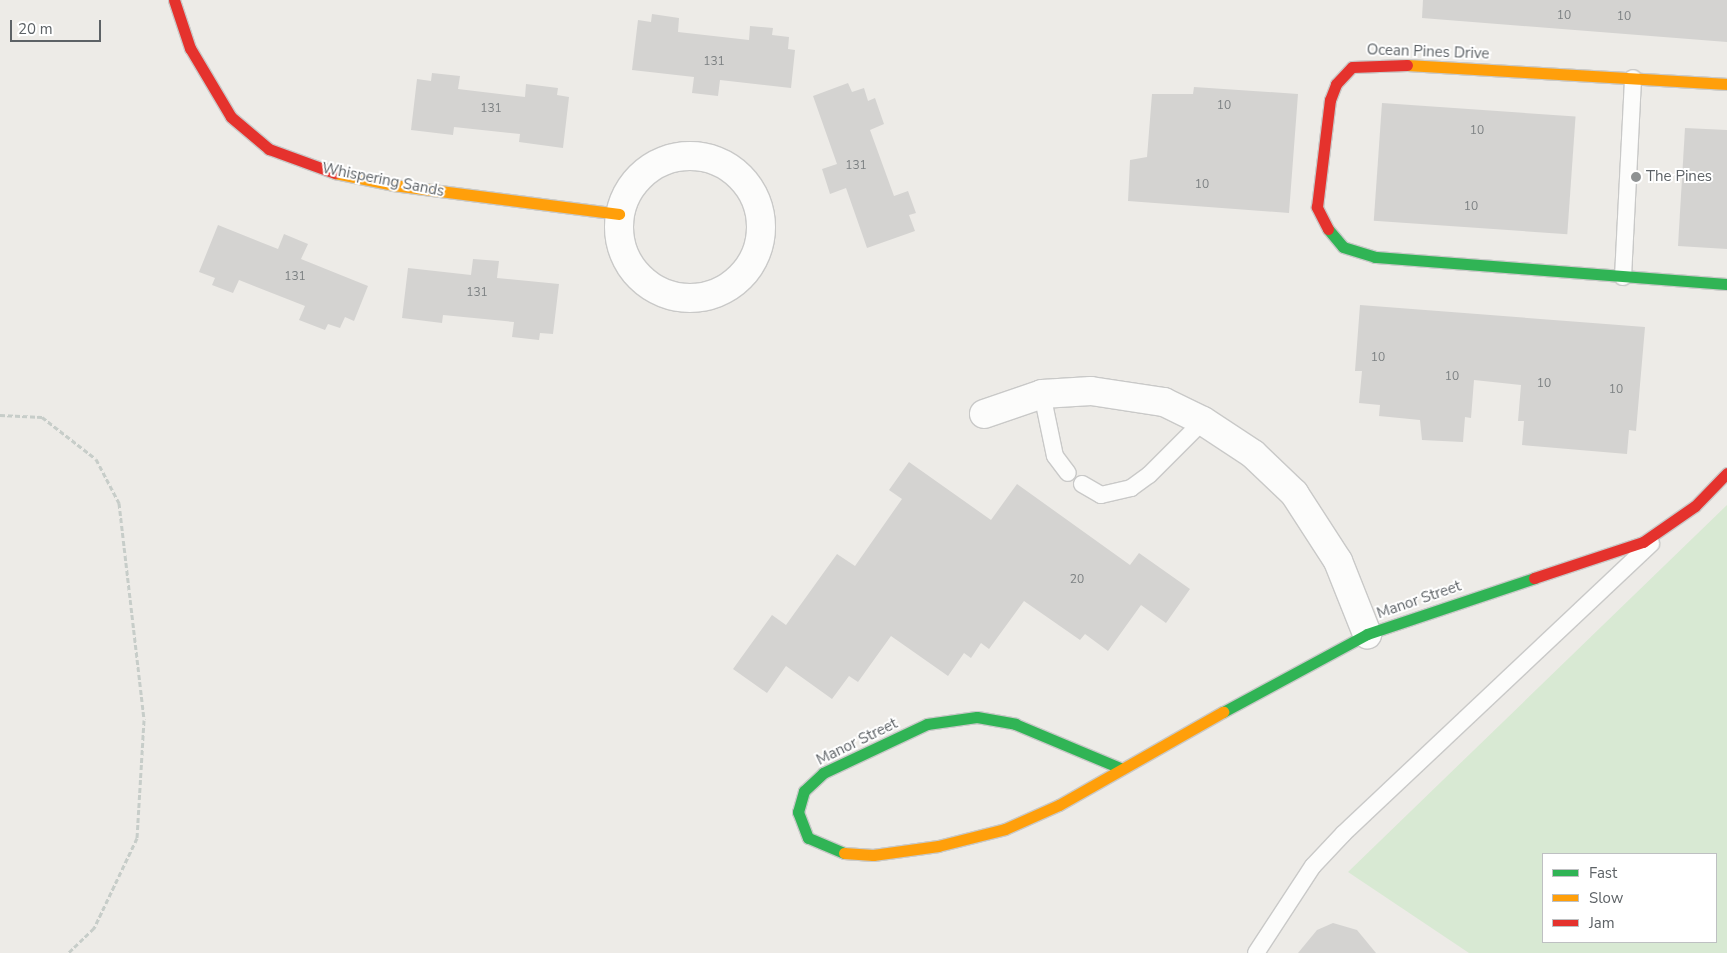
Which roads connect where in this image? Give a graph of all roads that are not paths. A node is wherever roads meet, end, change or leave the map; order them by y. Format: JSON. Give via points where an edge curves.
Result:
{"nodes":[{"id":1,"x":174,"y":0,"type":"edge"},
{"id":2,"x":1633,"y":78,"type":"junction"},
{"id":3,"x":1727,"y":84,"type":"edge"},
{"id":4,"x":619,"y":214,"type":"junction"},
{"id":5,"x":1623,"y":277,"type":"junction"},
{"id":6,"x":1727,"y":284,"type":"edge"},
{"id":7,"x":1042,"y":394,"type":"junction"},
{"id":8,"x":984,"y":414,"type":"dead end"},
{"id":9,"x":1203,"y":421,"type":"junction"},
{"id":10,"x":1068,"y":473,"type":"dead end"},
{"id":11,"x":1727,"y":473,"type":"edge"},
{"id":12,"x":1082,"y":484,"type":"dead end"},
{"id":13,"x":1668,"y":526,"type":"junction"},
{"id":14,"x":1367,"y":634,"type":"junction"},
{"id":15,"x":1120,"y":768,"type":"junction"},
{"id":16,"x":1256,"y":953,"type":"edge"}],
"edges":[{"from":1,"to":4,"type":"street","name":"Whispering Sands","via":[[190,48],[217,99],[231,118],[269,148],[323,170],[393,185]]},
{"from":2,"to":3,"type":"street","name":"Ocean Pines Drive"},
{"from":2,"to":5,"type":"lane"},
{"from":2,"to":5,"type":"street","name":"Ocean Pines Drive","via":[[1382,63],[1352,67],[1336,84],[1330,100],[1318,179],[1317,207],[1323,224],[1343,247],[1361,254]]},
{"from":4,"to":4,"type":"street","via":[[638,178],[655,164],[684,155],[704,156],[724,163],[742,177],[754,193],[762,233],[751,264],[732,285],[707,297],[683,298],[659,291],[639,277],[620,242]]},
{"from":5,"to":6,"type":"street","name":"Ocean Pines Drive"},
{"from":7,"to":8,"type":"street"},
{"from":7,"to":9,"type":"street","via":[[1120,393],[1164,402]]},
{"from":7,"to":10,"type":"lane","via":[[1055,456]]},
{"from":9,"to":12,"type":"lane","via":[[1149,475],[1131,488],[1101,495]]},
{"from":9,"to":14,"type":"street","via":[[1254,454],[1309,513],[1338,561]]},
{"from":11,"to":13,"type":"street","name":"Manor Street"},
{"from":13,"to":14,"type":"street","name":"Manor Street","via":[[1614,552]]},
{"from":13,"to":16,"type":"lane","via":[[1344,833],[1314,866]]},
{"from":14,"to":15,"type":"street","name":"Manor Street"},
{"from":15,"to":15,"type":"street","name":"Manor Street","via":[[1015,724],[977,717],[953,718],[927,724],[823,772],[804,791],[798,812],[808,838],[837,852],[873,855],[938,846],[1005,829],[1060,805]]}]}
